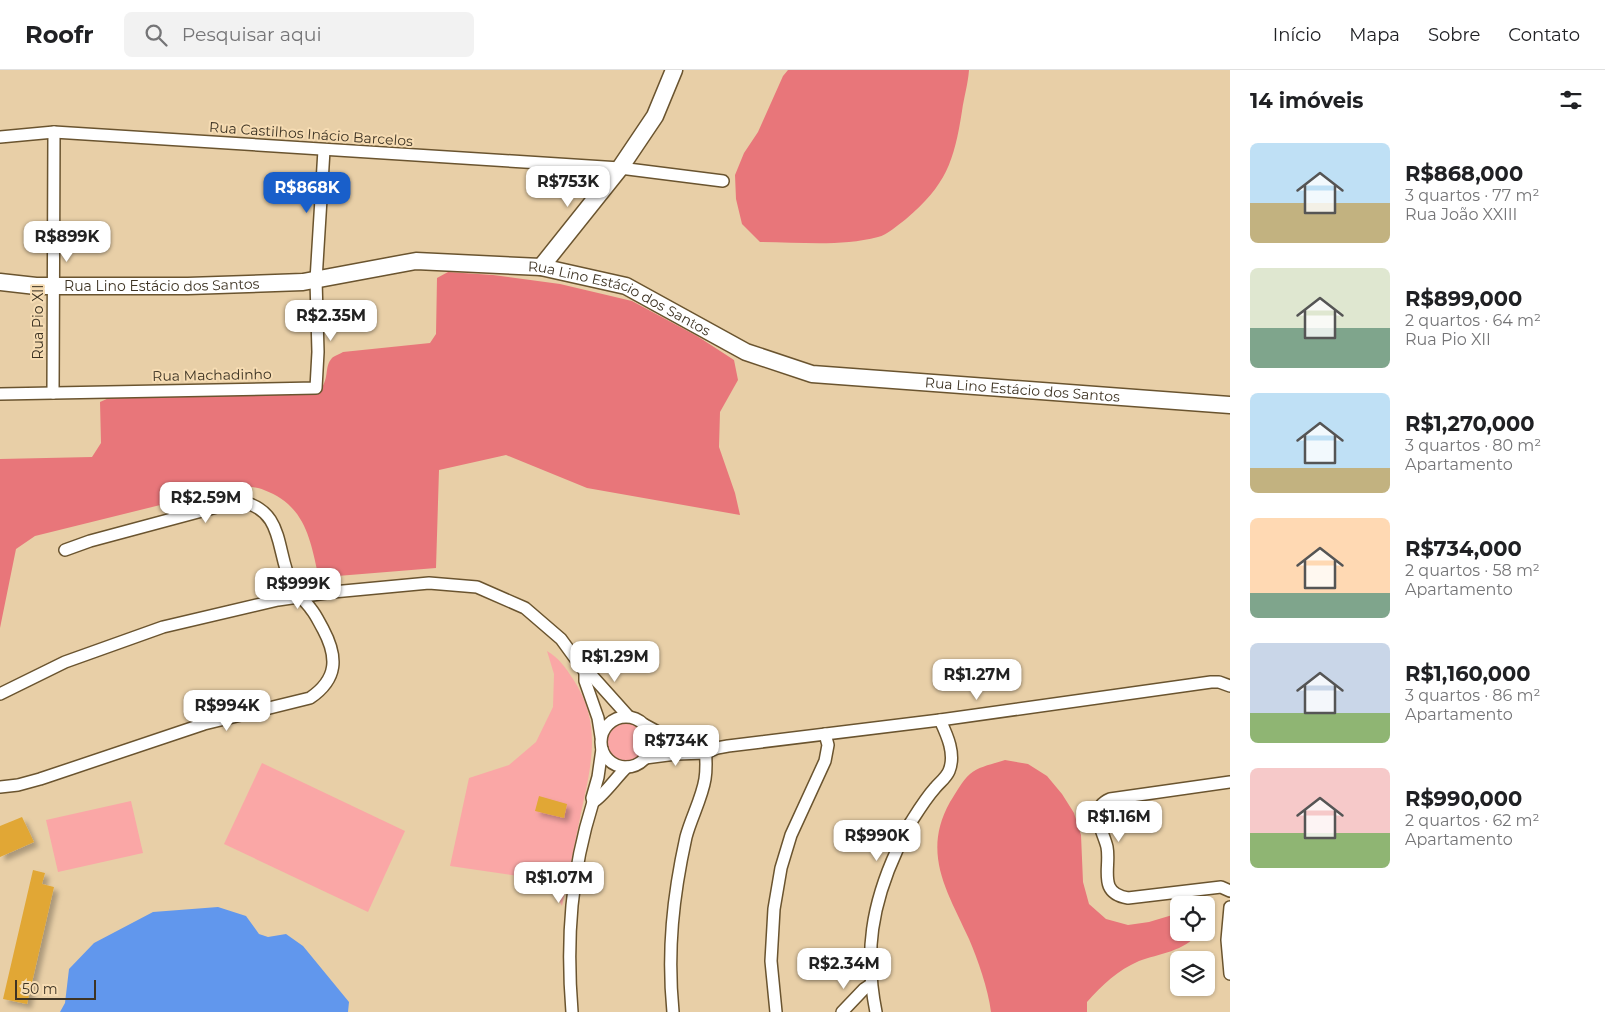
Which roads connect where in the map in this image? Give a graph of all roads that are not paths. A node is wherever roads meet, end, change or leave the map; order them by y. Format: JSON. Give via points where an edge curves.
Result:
{"nodes":[{"id":1,"x":674,"y":70,"type":"edge"},
{"id":2,"x":54,"y":132,"type":"junction"},
{"id":3,"x":0,"y":137,"type":"edge"},
{"id":4,"x":324,"y":150,"type":"junction"},
{"id":5,"x":620,"y":168,"type":"junction"},
{"id":6,"x":723,"y":181,"type":"dead end"},
{"id":7,"x":541,"y":268,"type":"junction"},
{"id":8,"x":316,"y":280,"type":"junction"},
{"id":9,"x":0,"y":282,"type":"edge"},
{"id":10,"x":53,"y":286,"type":"junction"},
{"id":11,"x":53,"y":393,"type":"junction"},
{"id":12,"x":0,"y":394,"type":"edge"},
{"id":13,"x":1230,"y":405,"type":"edge"},
{"id":14,"x":65,"y":550,"type":"dead end"},
{"id":15,"x":300,"y":597,"type":"junction"},
{"id":16,"x":585,"y":672,"type":"junction"},
{"id":17,"x":1230,"y":686,"type":"edge"},
{"id":18,"x":0,"y":694,"type":"edge"},
{"id":19,"x":628,"y":716,"type":"junction"},
{"id":20,"x":940,"y":720,"type":"junction"},
{"id":21,"x":645,"y":725,"type":"junction"},
{"id":22,"x":825,"y":734,"type":"junction"},
{"id":23,"x":601,"y":737,"type":"junction"},
{"id":24,"x":705,"y":749,"type":"junction"},
{"id":25,"x":602,"y":750,"type":"junction"},
{"id":26,"x":645,"y":758,"type":"junction"},
{"id":27,"x":627,"y":767,"type":"junction"},
{"id":28,"x":1230,"y":782,"type":"edge"},
{"id":29,"x":0,"y":787,"type":"edge"},
{"id":30,"x":593,"y":802,"type":"junction"},
{"id":31,"x":1230,"y":891,"type":"edge"},
{"id":32,"x":1230,"y":907,"type":"edge"},
{"id":33,"x":1230,"y":974,"type":"edge"},
{"id":34,"x":870,"y":985,"type":"junction"},
{"id":35,"x":572,"y":1012,"type":"edge"},
{"id":36,"x":673,"y":1012,"type":"edge"},
{"id":37,"x":776,"y":1012,"type":"edge"},
{"id":38,"x":842,"y":1012,"type":"edge"},
{"id":39,"x":876,"y":1012,"type":"edge"}],
"edges":[{"from":1,"to":5,"type":"main road","via":[[656,116]]},
{"from":2,"to":3,"type":"street","name":"Rua Castilhos Inácio Barcelos"},
{"from":2,"to":4,"type":"street","name":"Rua Castilhos Inácio Barcelos"},
{"from":2,"to":10,"type":"street","name":"Rua Pio XII"},
{"from":4,"to":5,"type":"street","name":"Rua Castilhos Inácio Barcelos"},
{"from":4,"to":8,"type":"street"},
{"from":5,"to":6,"type":"street","name":"Rua Castilhos Inácio Barcelos"},
{"from":5,"to":7,"type":"main road"},
{"from":7,"to":8,"type":"main road","name":"Rua Lino Estácio dos Santos","via":[[416,261]]},
{"from":7,"to":13,"type":"main road","name":"Rua Lino Estácio dos Santos","via":[[626,286],[746,352],[812,374]]},
{"from":8,"to":10,"type":"main road","name":"Rua Lino Estácio dos Santos","via":[[188,286]]},
{"from":8,"to":11,"type":"street","name":"Rua Machadinho","via":[[316,388]]},
{"from":9,"to":10,"type":"main road","name":"Rua Lino Estácio dos Santos"},
{"from":10,"to":11,"type":"street","name":"Rua Pio XII"},
{"from":11,"to":12,"type":"street","name":"Rua Machadinho"},
{"from":14,"to":15,"type":"street","via":[[239,501],[245,502],[262,510],[271,519],[292,584]]},
{"from":15,"to":16,"type":"street","via":[[429,583],[477,587],[525,608],[561,639]]},
{"from":15,"to":18,"type":"street","via":[[162,628],[65,662]]},
{"from":15,"to":29,"type":"street","via":[[312,610],[334,655],[329,680],[310,698],[204,724],[40,779]]},
{"from":16,"to":19,"type":"street"},
{"from":16,"to":23,"type":"street"},
{"from":17,"to":20,"type":"street","via":[[1211,682]]},
{"from":19,"to":21,"type":"street"},
{"from":19,"to":23,"type":"street","via":[[610,721]]},
{"from":20,"to":22,"type":"street"},
{"from":20,"to":34,"type":"street","via":[[950,746],[949,770],[910,824],[888,870],[878,898],[870,938]]},
{"from":21,"to":24,"type":"street"},
{"from":21,"to":26,"type":"street","via":[[651,738]]},
{"from":22,"to":24,"type":"street"},
{"from":22,"to":37,"type":"street","via":[[828,744],[825,761],[791,835],[781,868],[774,909],[771,961]]},
{"from":23,"to":25,"type":"street"},
{"from":24,"to":26,"type":"street"},
{"from":24,"to":36,"type":"street","via":[[705,780],[689,825],[673,910]]},
{"from":25,"to":27,"type":"street","via":[[614,764]]},
{"from":25,"to":30,"type":"street"},
{"from":26,"to":27,"type":"street"},
{"from":27,"to":30,"type":"street"},
{"from":28,"to":31,"type":"street","via":[[1110,799],[1101,804],[1097,814],[1107,848],[1106,879],[1116,894],[1128,898],[1221,888]]},
{"from":30,"to":35,"type":"street","via":[[582,836],[571,908],[568,967]]},
{"from":32,"to":33,"type":"street","via":[[1227,940]]},
{"from":34,"to":38,"type":"street"},
{"from":34,"to":39,"type":"street"}]}
